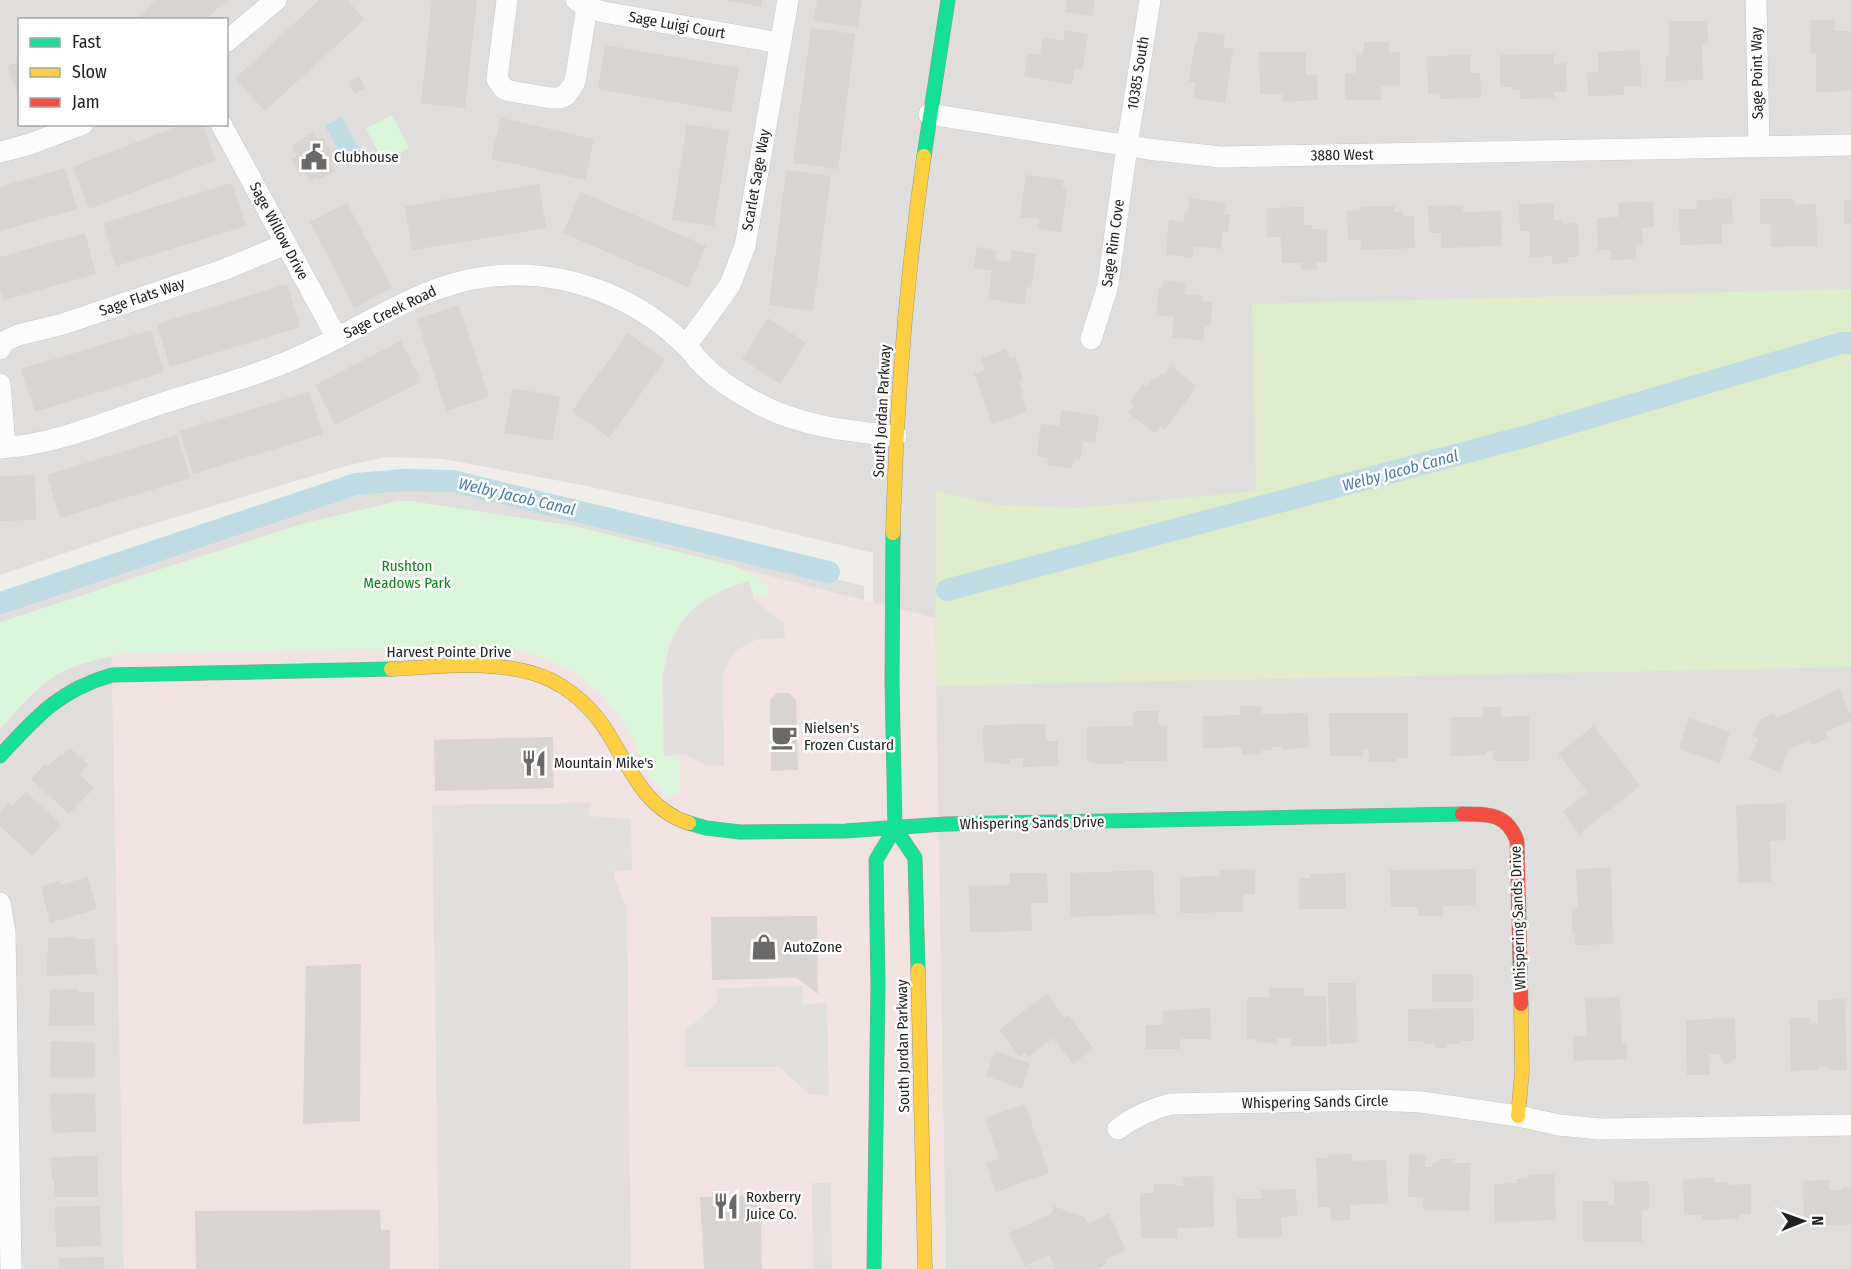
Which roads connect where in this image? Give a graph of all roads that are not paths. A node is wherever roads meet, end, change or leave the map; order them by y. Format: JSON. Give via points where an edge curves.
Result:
{"nodes":[{"id":1,"x":276,"y":0,"type":"edge"},
{"id":2,"x":507,"y":0,"type":"edge"},
{"id":3,"x":788,"y":0,"type":"edge"},
{"id":4,"x":948,"y":0,"type":"edge"},
{"id":5,"x":1150,"y":0,"type":"edge"},
{"id":6,"x":1756,"y":0,"type":"edge"},
{"id":7,"x":581,"y":4,"type":"edge"},
{"id":8,"x":228,"y":40,"type":"edge"},
{"id":9,"x":780,"y":43,"type":"junction"},
{"id":10,"x":929,"y":114,"type":"junction"},
{"id":11,"x":78,"y":126,"type":"edge"},
{"id":12,"x":222,"y":126,"type":"edge"},
{"id":13,"x":1851,"y":145,"type":"edge"},
{"id":14,"x":1127,"y":146,"type":"junction"},
{"id":15,"x":1759,"y":147,"type":"junction"},
{"id":16,"x":0,"y":152,"type":"edge"},
{"id":17,"x":286,"y":244,"type":"junction"},
{"id":18,"x":337,"y":338,"type":"junction"},
{"id":19,"x":1092,"y":339,"type":"dead end"},
{"id":20,"x":686,"y":346,"type":"junction"},
{"id":21,"x":0,"y":349,"type":"edge"},
{"id":22,"x":0,"y":384,"type":"edge"},
{"id":23,"x":896,"y":436,"type":"junction"},
{"id":24,"x":2,"y":447,"type":"edge"},
{"id":25,"x":0,"y":756,"type":"edge"},
{"id":26,"x":896,"y":828,"type":"junction"},
{"id":27,"x":0,"y":903,"type":"edge"},
{"id":28,"x":1518,"y":1116,"type":"junction"},
{"id":29,"x":1851,"y":1125,"type":"edge"},
{"id":30,"x":1118,"y":1129,"type":"dead end"},
{"id":31,"x":5,"y":1151,"type":"edge"},
{"id":32,"x":11,"y":1269,"type":"edge"},
{"id":33,"x":874,"y":1269,"type":"edge"},
{"id":34,"x":925,"y":1269,"type":"edge"}],
"edges":[{"from":1,"to":8,"type":"street"},
{"from":2,"to":7,"type":"street","via":[[497,73],[500,84],[510,91],[551,98],[566,95],[574,82]]},
{"from":3,"to":9,"type":"street","name":"Scarlet Sage Way"},
{"from":4,"to":10,"type":"street","name":"South Jordan Parkway"},
{"from":5,"to":14,"type":"street","name":"10385 South"},
{"from":6,"to":15,"type":"street","name":"Sage Point Way"},
{"from":7,"to":9,"type":"street","name":"Sage Luigi Court"},
{"from":9,"to":20,"type":"street","name":"Scarlet Sage Way","via":[[741,260],[722,297]]},
{"from":10,"to":14,"type":"street","name":"3880 West"},
{"from":10,"to":23,"type":"street","name":"South Jordan Parkway","via":[[909,274]]},
{"from":11,"to":16,"type":"street"},
{"from":12,"to":17,"type":"street","name":"Sage Willow Drive"},
{"from":13,"to":15,"type":"street","name":"3880 West"},
{"from":14,"to":15,"type":"street","name":"3880 West","via":[[1236,157]]},
{"from":14,"to":19,"type":"street","name":"Sage Rim Cove","via":[[1108,285]]},
{"from":17,"to":18,"type":"street","name":"Sage Willow Drive"},
{"from":17,"to":21,"type":"street","name":"Sage Flats Way","via":[[63,324],[18,334]]},
{"from":18,"to":20,"type":"street","name":"Sage Creek Road","via":[[442,286],[511,275],[563,279],[619,298]]},
{"from":18,"to":24,"type":"street","name":"Sage Creek Road","via":[[282,364],[48,441]]},
{"from":20,"to":23,"type":"street","name":"Sage Creek Road","via":[[728,386],[778,413],[845,431]]},
{"from":22,"to":24,"type":"street"},
{"from":23,"to":26,"type":"street","name":"South Jordan Parkway","via":[[892,609]]},
{"from":25,"to":26,"type":"street","name":"Harvest Pointe Drive","via":[[59,697],[80,684],[112,675],[499,666],[534,673],[579,699],[603,725],[646,794],[683,821],[740,832]]},
{"from":26,"to":28,"type":"street","name":"Whispering Sands Drive","via":[[1474,813],[1499,817],[1514,832],[1518,852],[1522,1072]]},
{"from":26,"to":33,"type":"street","name":"South Jordan Parkway","via":[[876,860]]},
{"from":26,"to":34,"type":"street","name":"South Jordan Parkway","via":[[915,858]]},
{"from":27,"to":31,"type":"street","via":[[5,932]]},
{"from":28,"to":29,"type":"street","via":[[1600,1129]]},
{"from":28,"to":30,"type":"street","name":"Whispering Sands Circle","via":[[1379,1100],[1171,1104],[1152,1108]]},
{"from":31,"to":32,"type":"street"}]}
